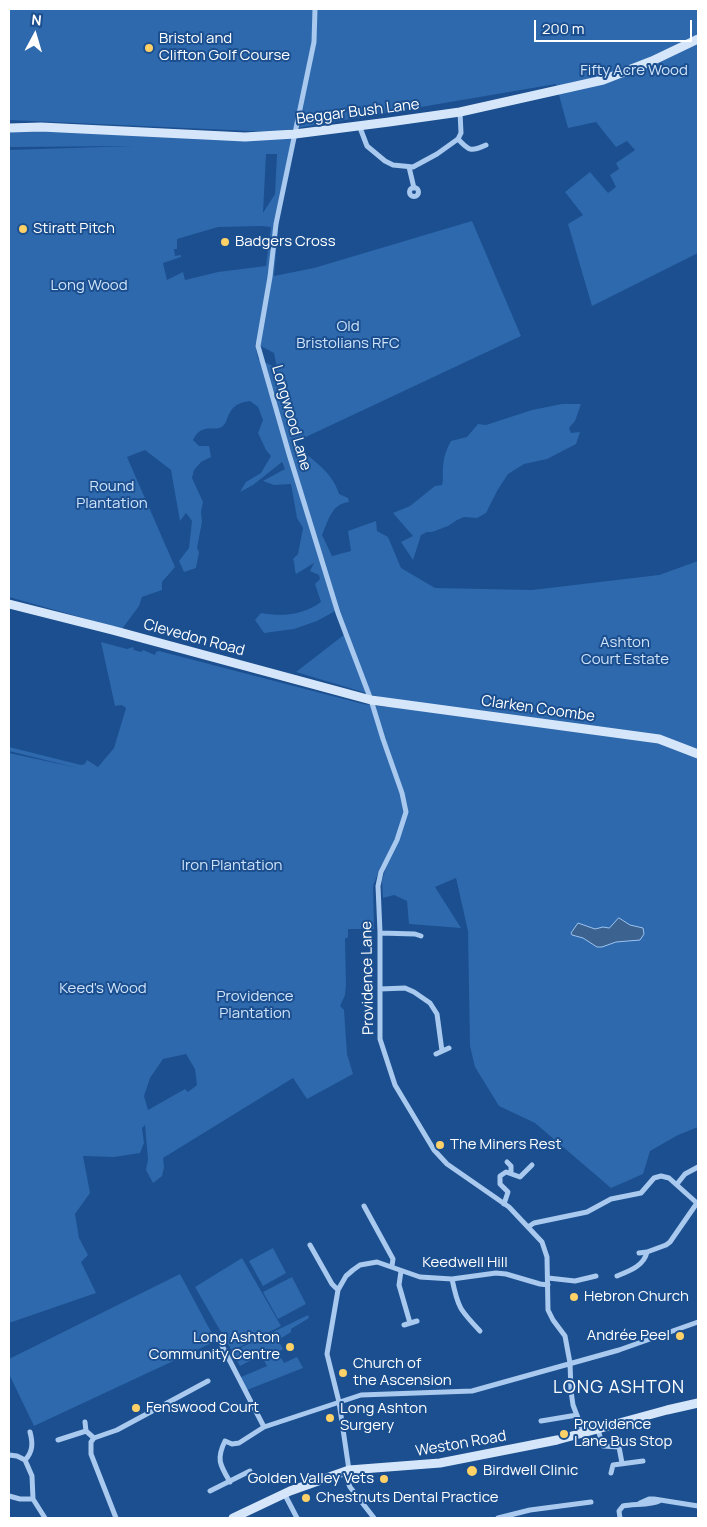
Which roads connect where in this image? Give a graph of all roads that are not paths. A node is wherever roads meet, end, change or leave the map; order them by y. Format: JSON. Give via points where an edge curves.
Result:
{"nodes":[{"id":1,"x":315,"y":9,"type":"edge"},
{"id":2,"x":698,"y":39,"type":"edge"},
{"id":3,"x":460,"y":112,"type":"junction"},
{"id":4,"x":359,"y":125,"type":"junction"},
{"id":5,"x":9,"y":128,"type":"edge"},
{"id":6,"x":295,"y":134,"type":"junction"},
{"id":7,"x":458,"y":139,"type":"junction"},
{"id":8,"x":486,"y":145,"type":"dead end"},
{"id":9,"x":409,"y":167,"type":"junction"},
{"id":10,"x":414,"y":188,"type":"dead end"},
{"id":11,"x":9,"y":604,"type":"edge"},
{"id":12,"x":371,"y":700,"type":"junction"},
{"id":13,"x":698,"y":754,"type":"edge"},
{"id":14,"x":380,"y":933,"type":"junction"},
{"id":15,"x":420,"y":936,"type":"dead end"},
{"id":16,"x":380,"y":989,"type":"junction"},
{"id":17,"x":448,"y":1048,"type":"dead end"},
{"id":18,"x":442,"y":1051,"type":"junction"},
{"id":19,"x":436,"y":1054,"type":"dead end"},
{"id":20,"x":507,"y":1162,"type":"dead end"},
{"id":21,"x":532,"y":1165,"type":"dead end"},
{"id":22,"x":521,"y":1166,"type":"dead end"},
{"id":23,"x":698,"y":1167,"type":"edge"},
{"id":24,"x":526,"y":1171,"type":"junction"},
{"id":25,"x":511,"y":1173,"type":"junction"},
{"id":26,"x":676,"y":1184,"type":"junction"},
{"id":27,"x":698,"y":1203,"type":"edge"},
{"id":28,"x":504,"y":1204,"type":"junction"},
{"id":29,"x":364,"y":1206,"type":"dead end"},
{"id":30,"x":528,"y":1227,"type":"junction"},
{"id":31,"x":310,"y":1245,"type":"dead end"},
{"id":32,"x":639,"y":1252,"type":"dead end"},
{"id":33,"x":647,"y":1252,"type":"junction"},
{"id":34,"x":392,"y":1266,"type":"junction"},
{"id":35,"x":401,"y":1271,"type":"junction"},
{"id":36,"x":596,"y":1276,"type":"dead end"},
{"id":37,"x":617,"y":1276,"type":"dead end"},
{"id":38,"x":548,"y":1278,"type":"junction"},
{"id":39,"x":452,"y":1279,"type":"junction"},
{"id":40,"x":548,"y":1285,"type":"junction"},
{"id":41,"x":338,"y":1290,"type":"junction"},
{"id":42,"x":417,"y":1321,"type":"dead end"},
{"id":43,"x":698,"y":1322,"type":"edge"},
{"id":44,"x":410,"y":1323,"type":"junction"},
{"id":45,"x":404,"y":1325,"type":"dead end"},
{"id":46,"x":480,"y":1331,"type":"dead end"},
{"id":47,"x":218,"y":1338,"type":"dead end"},
{"id":48,"x":570,"y":1363,"type":"junction"},
{"id":49,"x":208,"y":1381,"type":"dead end"},
{"id":50,"x":339,"y":1402,"type":"junction"},
{"id":51,"x":698,"y":1403,"type":"edge"},
{"id":52,"x":577,"y":1415,"type":"junction"},
{"id":53,"x":541,"y":1421,"type":"dead end"},
{"id":54,"x":86,"y":1422,"type":"dead end"},
{"id":55,"x":264,"y":1427,"type":"junction"},
{"id":56,"x":62,"y":1430,"type":"dead end"},
{"id":57,"x":598,"y":1430,"type":"junction"},
{"id":58,"x":86,"y":1431,"type":"junction"},
{"id":59,"x":30,"y":1432,"type":"dead end"},
{"id":60,"x":584,"y":1434,"type":"junction"},
{"id":61,"x":94,"y":1438,"type":"junction"},
{"id":62,"x":9,"y":1455,"type":"edge"},
{"id":63,"x":25,"y":1460,"type":"junction"},
{"id":64,"x":643,"y":1461,"type":"dead end"},
{"id":65,"x":622,"y":1463,"type":"junction"},
{"id":66,"x":250,"y":1471,"type":"dead end"},
{"id":67,"x":346,"y":1471,"type":"junction"},
{"id":68,"x":611,"y":1473,"type":"dead end"},
{"id":69,"x":230,"y":1482,"type":"junction"},
{"id":70,"x":210,"y":1491,"type":"dead end"},
{"id":71,"x":284,"y":1494,"type":"junction"},
{"id":72,"x":9,"y":1496,"type":"edge"},
{"id":73,"x":32,"y":1499,"type":"junction"},
{"id":74,"x":591,"y":1502,"type":"dead end"},
{"id":75,"x":698,"y":1506,"type":"edge"},
{"id":76,"x":522,"y":1512,"type":"junction"},
{"id":77,"x":46,"y":1518,"type":"edge"},
{"id":78,"x":116,"y":1518,"type":"edge"},
{"id":79,"x":233,"y":1518,"type":"edge"},
{"id":80,"x":297,"y":1518,"type":"edge"},
{"id":81,"x":374,"y":1518,"type":"edge"},
{"id":82,"x":498,"y":1518,"type":"edge"},
{"id":83,"x":524,"y":1518,"type":"edge"},
{"id":84,"x":620,"y":1518,"type":"edge"}],
"edges":[{"from":1,"to":6,"type":"street","name":"Longwood Lane","via":[[314,42]]},
{"from":2,"to":3,"type":"main road","name":"Beggar Bush Lane","via":[[603,80]]},
{"from":3,"to":4,"type":"main road","name":"Beggar Bush Lane"},
{"from":3,"to":7,"type":"street","via":[[461,133]]},
{"from":4,"to":6,"type":"main road","name":"Beggar Bush Lane"},
{"from":4,"to":9,"type":"street","via":[[364,141],[374,152],[393,165]]},
{"from":5,"to":6,"type":"main road","name":"Beggar Bush Lane","via":[[245,137]]},
{"from":6,"to":12,"type":"street","name":"Longwood Lane","via":[[276,224],[258,346],[338,614]]},
{"from":7,"to":8,"type":"street","via":[[471,150]]},
{"from":7,"to":9,"type":"street"},
{"from":9,"to":10,"type":"street"},
{"from":11,"to":12,"type":"main road","name":"Clevedon Road"},
{"from":12,"to":13,"type":"main road","name":"Clarken Coombe","via":[[659,739]]},
{"from":12,"to":14,"type":"street","name":"Providence Lane","via":[[406,812],[381,872],[378,886]]},
{"from":14,"to":15,"type":"street"},
{"from":14,"to":16,"type":"street","name":"Providence Lane"},
{"from":16,"to":18,"type":"street","via":[[405,988],[430,1003],[436,1014]]},
{"from":16,"to":28,"type":"street","name":"Providence Lane","via":[[380,1040],[395,1085],[442,1160]]},
{"from":17,"to":18,"type":"street"},
{"from":18,"to":19,"type":"street"},
{"from":20,"to":25,"type":"street"},
{"from":21,"to":24,"type":"street"},
{"from":22,"to":24,"type":"street"},
{"from":23,"to":26,"type":"street"},
{"from":24,"to":25,"type":"street","via":[[520,1177]]},
{"from":25,"to":28,"type":"street","via":[[506,1172],[499,1178],[508,1192]]},
{"from":26,"to":27,"type":"street"},
{"from":26,"to":30,"type":"street","via":[[665,1176],[658,1176],[641,1193],[607,1200],[592,1210]]},
{"from":27,"to":33,"type":"street","via":[[670,1242]]},
{"from":28,"to":30,"type":"street","name":"Providence Lane"},
{"from":29,"to":34,"type":"street","via":[[371,1211],[393,1259]]},
{"from":30,"to":38,"type":"street","name":"Providence Lane","via":[[545,1249]]},
{"from":31,"to":41,"type":"street"},
{"from":32,"to":33,"type":"street"},
{"from":33,"to":37,"type":"street","via":[[643,1261],[625,1275]]},
{"from":34,"to":35,"type":"street","name":"Keedwell Hill"},
{"from":34,"to":41,"type":"street","name":"Keedwell Hill","via":[[378,1262],[360,1265],[346,1276]]},
{"from":35,"to":39,"type":"street","name":"Keedwell Hill","via":[[420,1277]]},
{"from":35,"to":44,"type":"street","via":[[399,1285]]},
{"from":36,"to":38,"type":"street","via":[[575,1281]]},
{"from":38,"to":40,"type":"street","name":"Providence Lane"},
{"from":39,"to":40,"type":"street","name":"Keedwell Hill","via":[[496,1273]]},
{"from":39,"to":46,"type":"street","via":[[458,1304]]},
{"from":40,"to":48,"type":"street","name":"Providence Lane","via":[[548,1310],[565,1336]]},
{"from":41,"to":50,"type":"street","name":"Keedwell Hill","via":[[327,1354]]},
{"from":42,"to":44,"type":"street"},
{"from":43,"to":48,"type":"street","via":[[619,1350]]},
{"from":44,"to":45,"type":"street"},
{"from":47,"to":55,"type":"street"},
{"from":48,"to":50,"type":"street","via":[[472,1390],[371,1394]]},
{"from":48,"to":52,"type":"street","name":"Providence Lane","via":[[571,1391]]},
{"from":49,"to":61,"type":"street","via":[[117,1430]]},
{"from":50,"to":55,"type":"street"},
{"from":50,"to":67,"type":"street","name":"Keedwell Hill"},
{"from":51,"to":57,"type":"main road","name":"Weston Road"},
{"from":52,"to":53,"type":"street"},
{"from":52,"to":60,"type":"street","name":"Providence Lane"},
{"from":54,"to":58,"type":"street"},
{"from":55,"to":69,"type":"street","via":[[239,1443],[232,1444],[227,1438],[219,1458]]},
{"from":56,"to":58,"type":"street","via":[[61,1439]]},
{"from":57,"to":60,"type":"main road","name":"Weston Road"},
{"from":57,"to":65,"type":"street","via":[[603,1446],[619,1447]]},
{"from":58,"to":61,"type":"street"},
{"from":59,"to":63,"type":"street","via":[[32,1448]]},
{"from":60,"to":67,"type":"main road","name":"Weston Road","via":[[440,1463]]},
{"from":61,"to":78,"type":"street","via":[[91,1454]]},
{"from":62,"to":63,"type":"street"},
{"from":63,"to":73,"type":"street","via":[[32,1476]]},
{"from":64,"to":65,"type":"street"},
{"from":65,"to":68,"type":"street","via":[[612,1465]]},
{"from":66,"to":69,"type":"street"},
{"from":67,"to":71,"type":"main road","name":"Weston Road"},
{"from":67,"to":81,"type":"street","name":"Keedwell Hill","via":[[350,1487]]},
{"from":69,"to":70,"type":"street"},
{"from":71,"to":79,"type":"main road","name":"Weston Road"},
{"from":71,"to":80,"type":"street"},
{"from":72,"to":73,"type":"street"},
{"from":73,"to":77,"type":"street"},
{"from":74,"to":76,"type":"street"},
{"from":75,"to":84,"type":"street","via":[[649,1499],[620,1508]]},
{"from":76,"to":82,"type":"street"},
{"from":76,"to":83,"type":"street"}]}
